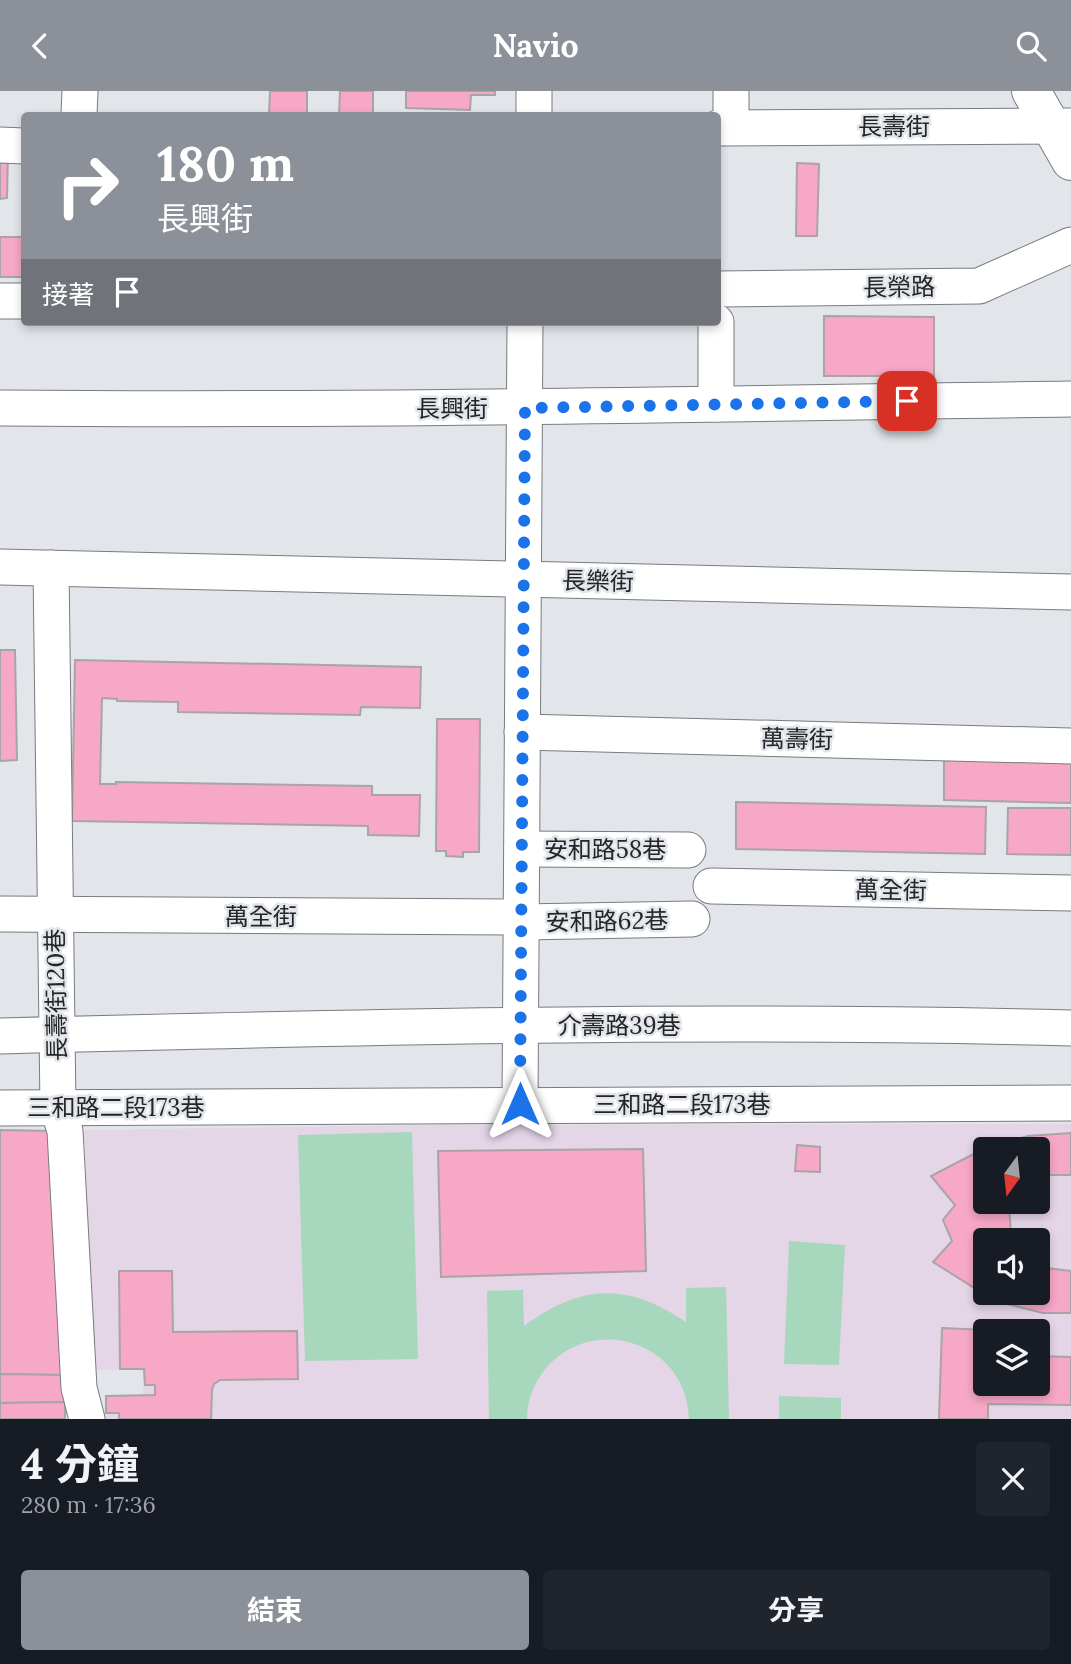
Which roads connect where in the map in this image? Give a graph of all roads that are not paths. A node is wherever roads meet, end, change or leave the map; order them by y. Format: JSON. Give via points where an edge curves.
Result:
{"nodes":[{"id":1,"x":79,"y":91,"type":"edge"},
{"id":2,"x":534,"y":91,"type":"edge"},
{"id":3,"x":731,"y":91,"type":"edge"},
{"id":4,"x":1031,"y":91,"type":"edge"},
{"id":5,"x":79,"y":112,"type":"edge"},
{"id":6,"x":534,"y":112,"type":"edge"},
{"id":7,"x":1061,"y":125,"type":"edge"},
{"id":8,"x":724,"y":128,"type":"edge"},
{"id":9,"x":0,"y":145,"type":"edge"},
{"id":10,"x":21,"y":146,"type":"edge"},
{"id":11,"x":1071,"y":161,"type":"edge"},
{"id":12,"x":1071,"y":245,"type":"edge"},
{"id":13,"x":721,"y":289,"type":"edge"},
{"id":14,"x":0,"y":301,"type":"edge"},
{"id":15,"x":21,"y":301,"type":"edge"},
{"id":16,"x":525,"y":326,"type":"edge"},
{"id":17,"x":716,"y":326,"type":"edge"},
{"id":18,"x":1071,"y":399,"type":"edge"},
{"id":19,"x":716,"y":404,"type":"junction"},
{"id":20,"x":0,"y":408,"type":"edge"},
{"id":21,"x":525,"y":408,"type":"junction"},
{"id":22,"x":0,"y":567,"type":"edge"},
{"id":23,"x":51,"y":568,"type":"junction"},
{"id":24,"x":523,"y":580,"type":"junction"},
{"id":25,"x":1071,"y":592,"type":"edge"},
{"id":26,"x":522,"y":732,"type":"junction"},
{"id":27,"x":1071,"y":746,"type":"edge"},
{"id":28,"x":522,"y":849,"type":"junction"},
{"id":29,"x":688,"y":850,"type":"dead end"},
{"id":30,"x":711,"y":886,"type":"dead end"},
{"id":31,"x":1071,"y":893,"type":"edge"},
{"id":32,"x":0,"y":914,"type":"edge"},
{"id":33,"x":55,"y":915,"type":"junction"},
{"id":34,"x":692,"y":919,"type":"dead end"},
{"id":35,"x":522,"y":920,"type":"junction"},
{"id":36,"x":521,"y":1026,"type":"junction"},
{"id":37,"x":1071,"y":1028,"type":"edge"},
{"id":38,"x":56,"y":1035,"type":"junction"},
{"id":39,"x":0,"y":1036,"type":"edge"},
{"id":40,"x":1071,"y":1103,"type":"edge"},
{"id":41,"x":520,"y":1104,"type":"junction"},
{"id":42,"x":0,"y":1108,"type":"edge"},
{"id":43,"x":58,"y":1108,"type":"junction"},
{"id":44,"x":86,"y":1419,"type":"edge"}],
"edges":[{"from":1,"to":5,"type":"street"},
{"from":2,"to":6,"type":"street"},
{"from":3,"to":8,"type":"street"},
{"from":4,"to":7,"type":"main road"},
{"from":7,"to":8,"type":"street","name":"長壽街"},
{"from":7,"to":11,"type":"main road"},
{"from":9,"to":10,"type":"street"},
{"from":12,"to":13,"type":"street","name":"長榮路","via":[[979,286]]},
{"from":14,"to":15,"type":"street"},
{"from":16,"to":21,"type":"street"},
{"from":17,"to":19,"type":"street"},
{"from":18,"to":19,"type":"street","name":"長興街"},
{"from":19,"to":21,"type":"street","name":"長興街"},
{"from":20,"to":21,"type":"street","name":"長興街"},
{"from":21,"to":24,"type":"street"},
{"from":22,"to":23,"type":"street","name":"長樂街"},
{"from":23,"to":24,"type":"street","name":"長樂街"},
{"from":23,"to":33,"type":"street","name":"長壽街120巷"},
{"from":24,"to":25,"type":"street","name":"長樂街"},
{"from":24,"to":26,"type":"street"},
{"from":26,"to":27,"type":"street","name":"萬壽街"},
{"from":26,"to":28,"type":"street"},
{"from":28,"to":29,"type":"street","name":"安和路58巷"},
{"from":28,"to":35,"type":"street"},
{"from":30,"to":31,"type":"street","name":"萬全街"},
{"from":32,"to":33,"type":"street","name":"萬全街"},
{"from":33,"to":35,"type":"street","name":"萬全街"},
{"from":33,"to":38,"type":"street","name":"長壽街120巷"},
{"from":34,"to":35,"type":"street","name":"安和路62巷"},
{"from":35,"to":36,"type":"street"},
{"from":36,"to":37,"type":"street","name":"介壽路39巷"},
{"from":36,"to":38,"type":"street","name":"介壽路39巷"},
{"from":36,"to":41,"type":"street"},
{"from":38,"to":39,"type":"street","name":"介壽路39巷"},
{"from":38,"to":43,"type":"street","name":"長壽街120巷"},
{"from":40,"to":41,"type":"street","name":"三和路二段173巷"},
{"from":41,"to":43,"type":"street","name":"三和路二段173巷"},
{"from":42,"to":43,"type":"street","name":"三和路二段173巷"},
{"from":43,"to":44,"type":"street","name":"長壽街120巷","via":[[65,1131],[79,1388]]}]}
